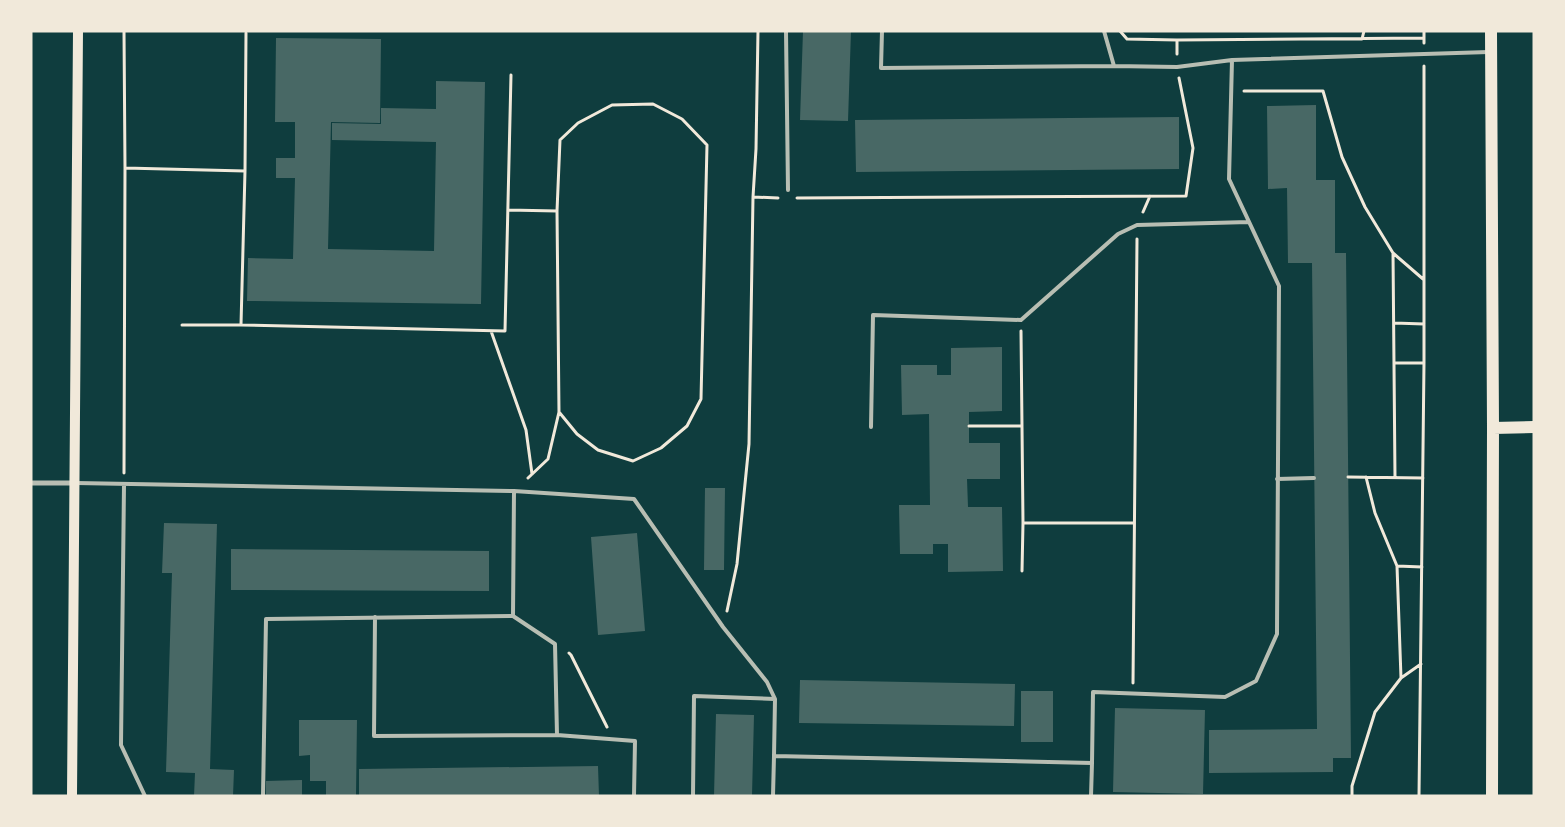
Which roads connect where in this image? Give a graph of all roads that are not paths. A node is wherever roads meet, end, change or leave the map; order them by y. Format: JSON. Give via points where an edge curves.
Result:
{"nodes":[{"id":1,"x":78,"y":31,"type":"edge"},
{"id":2,"x":786,"y":31,"type":"edge"},
{"id":3,"x":882,"y":31,"type":"edge"},
{"id":4,"x":1104,"y":31,"type":"edge"},
{"id":5,"x":1491,"y":31,"type":"edge"},
{"id":6,"x":1491,"y":52,"type":"junction"},
{"id":7,"x":1232,"y":60,"type":"junction"},
{"id":8,"x":1114,"y":66,"type":"junction"},
{"id":9,"x":788,"y":190,"type":"dead end"},
{"id":10,"x":1249,"y":222,"type":"junction"},
{"id":11,"x":871,"y":426,"type":"dead end"},
{"id":12,"x":1534,"y":427,"type":"edge"},
{"id":13,"x":1493,"y":428,"type":"junction"},
{"id":14,"x":1314,"y":478,"type":"dead end"},
{"id":15,"x":1277,"y":479,"type":"junction"},
{"id":16,"x":31,"y":483,"type":"edge"},
{"id":17,"x":74,"y":483,"type":"junction"},
{"id":18,"x":124,"y":485,"type":"junction"},
{"id":19,"x":514,"y":491,"type":"junction"},
{"id":20,"x":513,"y":616,"type":"junction"},
{"id":21,"x":375,"y":618,"type":"junction"},
{"id":22,"x":775,"y":699,"type":"junction"},
{"id":23,"x":557,"y":735,"type":"junction"},
{"id":24,"x":774,"y":756,"type":"junction"},
{"id":25,"x":1092,"y":764,"type":"junction"},
{"id":26,"x":72,"y":796,"type":"edge"},
{"id":27,"x":145,"y":796,"type":"edge"},
{"id":28,"x":263,"y":796,"type":"edge"},
{"id":29,"x":634,"y":796,"type":"edge"},
{"id":30,"x":692,"y":796,"type":"edge"},
{"id":31,"x":773,"y":796,"type":"edge"},
{"id":32,"x":1091,"y":796,"type":"edge"},
{"id":33,"x":1492,"y":796,"type":"edge"}],
"edges":[{"from":1,"to":17,"type":"main road"},
{"from":2,"to":9,"type":"lane"},
{"from":3,"to":8,"type":"lane","via":[[881,68]]},
{"from":4,"to":8,"type":"lane"},
{"from":5,"to":6,"type":"main road"},
{"from":6,"to":7,"type":"lane"},
{"from":6,"to":13,"type":"main road"},
{"from":7,"to":8,"type":"lane","via":[[1177,67]]},
{"from":7,"to":10,"type":"lane","via":[[1229,179]]},
{"from":10,"to":11,"type":"lane","via":[[1137,224],[1118,234],[1021,320],[873,315]]},
{"from":10,"to":15,"type":"lane","via":[[1278,286]]},
{"from":12,"to":13,"type":"main road"},
{"from":13,"to":33,"type":"main road"},
{"from":14,"to":15,"type":"lane"},
{"from":15,"to":25,"type":"lane","via":[[1277,634],[1256,681],[1225,697],[1093,692]]},
{"from":16,"to":17,"type":"street"},
{"from":17,"to":18,"type":"lane"},
{"from":17,"to":26,"type":"main road"},
{"from":18,"to":19,"type":"lane"},
{"from":18,"to":27,"type":"lane","via":[[121,745]]},
{"from":19,"to":20,"type":"lane"},
{"from":19,"to":22,"type":"lane","via":[[634,498],[723,627],[767,682]]},
{"from":20,"to":21,"type":"lane"},
{"from":20,"to":23,"type":"lane","via":[[555,644]]},
{"from":21,"to":23,"type":"lane","via":[[374,736]]},
{"from":21,"to":28,"type":"lane","via":[[266,619]]},
{"from":22,"to":24,"type":"lane"},
{"from":22,"to":30,"type":"lane","via":[[694,696]]},
{"from":23,"to":29,"type":"lane","via":[[635,741]]},
{"from":24,"to":25,"type":"lane"},
{"from":24,"to":31,"type":"lane"},
{"from":25,"to":32,"type":"lane"}]}
